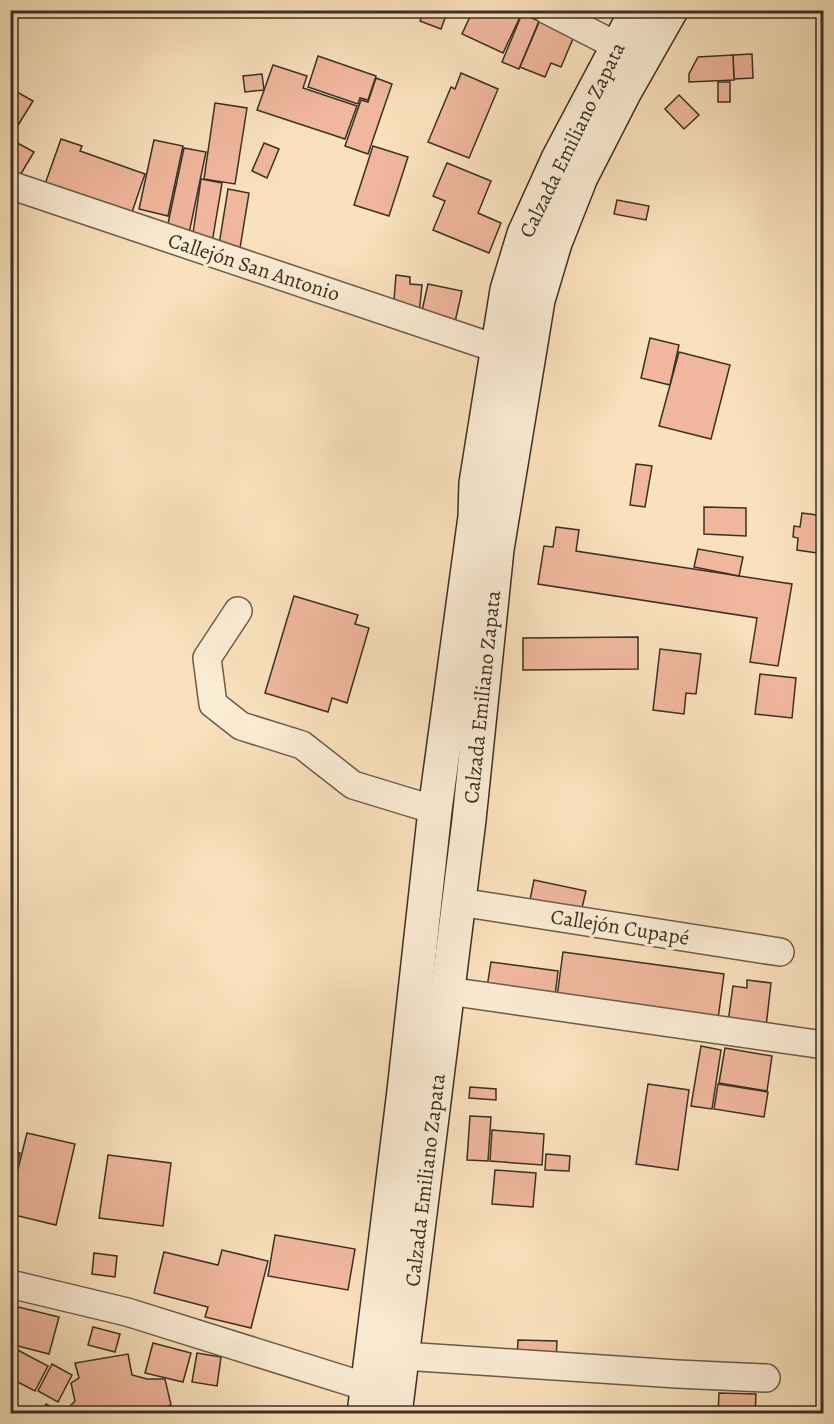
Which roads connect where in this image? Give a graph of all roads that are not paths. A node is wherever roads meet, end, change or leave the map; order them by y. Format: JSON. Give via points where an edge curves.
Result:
{"nodes":[{"id":1,"x":547,"y":10,"type":"edge"},
{"id":2,"x":637,"y":10,"type":"edge"},
{"id":3,"x":671,"y":10,"type":"edge"},
{"id":4,"x":617,"y":45,"type":"junction"},
{"id":5,"x":13,"y":191,"type":"edge"},
{"id":6,"x":498,"y":349,"type":"junction"},
{"id":7,"x":238,"y":611,"type":"dead end"},
{"id":8,"x":435,"y":810,"type":"junction"},
{"id":9,"x":459,"y":902,"type":"junction"},
{"id":10,"x":780,"y":952,"type":"dead end"},
{"id":11,"x":448,"y":991,"type":"junction"},
{"id":12,"x":824,"y":1045,"type":"edge"},
{"id":13,"x":10,"y":1284,"type":"edge"},
{"id":14,"x":403,"y":1356,"type":"junction"},
{"id":15,"x":766,"y":1378,"type":"dead end"},
{"id":16,"x":366,"y":1400,"type":"edge"},
{"id":17,"x":395,"y":1413,"type":"edge"}],
"edges":[{"from":1,"to":4,"type":"street"},
{"from":2,"to":4,"type":"main road","name":"Calzada Emiliano Zapata"},
{"from":3,"to":9,"type":"main road","name":"Calzada Emiliano Zapata","via":[[581,177],[538,300],[497,549]]},
{"from":4,"to":6,"type":"main road","name":"Calzada Emiliano Zapata","via":[[524,234],[507,290]]},
{"from":5,"to":6,"type":"street","name":"Callejón San Antonio"},
{"from":6,"to":8,"type":"main road","name":"Calzada Emiliano Zapata","via":[[476,483],[470,559]]},
{"from":7,"to":8,"type":"street","via":[[207,658],[213,704],[241,726],[302,746],[353,785]]},
{"from":8,"to":16,"type":"main road","name":"Calzada Emiliano Zapata"},
{"from":9,"to":10,"type":"street","name":"Callejón Cupapé"},
{"from":9,"to":11,"type":"main road","name":"Calzada Emiliano Zapata"},
{"from":11,"to":12,"type":"street"},
{"from":11,"to":14,"type":"main road","name":"Calzada Emiliano Zapata"},
{"from":13,"to":16,"type":"street","via":[[128,1312]]},
{"from":14,"to":15,"type":"street"},
{"from":14,"to":17,"type":"main road","name":"Calzada Emiliano Zapata"}]}
